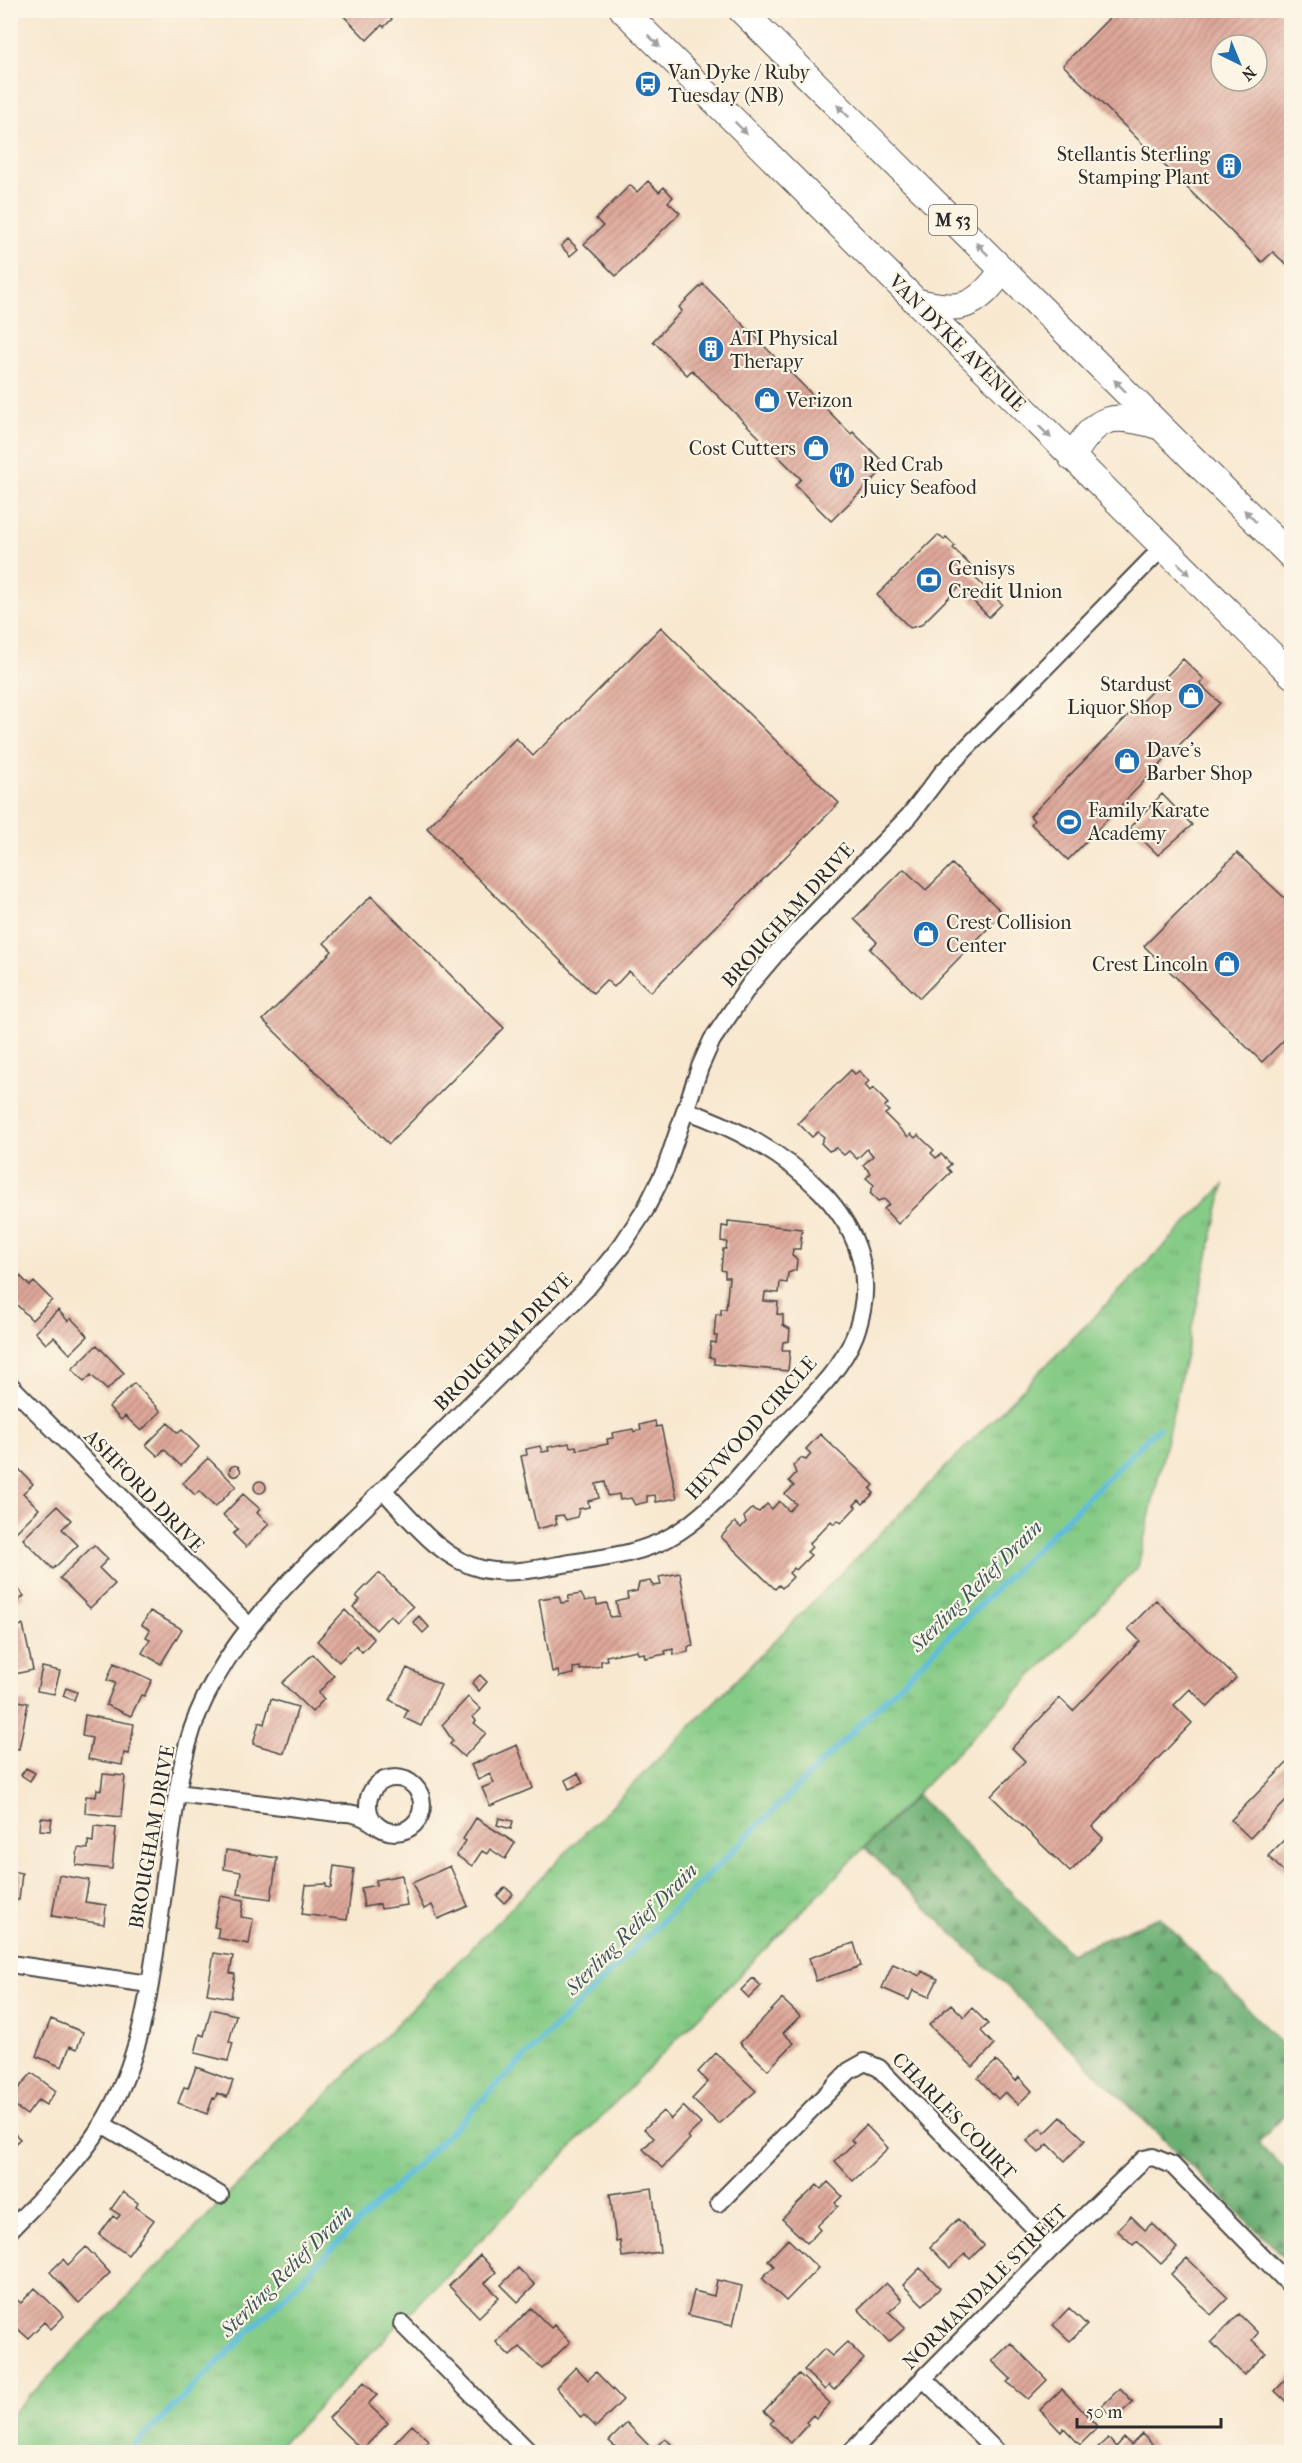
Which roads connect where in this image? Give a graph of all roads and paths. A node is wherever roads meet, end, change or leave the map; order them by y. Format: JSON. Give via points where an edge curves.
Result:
{"nodes":[{"id":1,"x":623,"y":10,"type":"edge"},
{"id":2,"x":741,"y":10,"type":"edge"},
{"id":3,"x":1003,"y":270,"type":"junction"},
{"id":4,"x":915,"y":301,"type":"junction"},
{"id":5,"x":1161,"y":427,"type":"junction"},
{"id":6,"x":1072,"y":458,"type":"junction"},
{"id":7,"x":1162,"y":548,"type":"junction"},
{"id":8,"x":1292,"y":557,"type":"edge"},
{"id":9,"x":1292,"y":675,"type":"edge"},
{"id":10,"x":685,"y":1110,"type":"junction"},
{"id":11,"x":10,"y":1385,"type":"edge"},
{"id":12,"x":383,"y":1490,"type":"junction"},
{"id":13,"x":249,"y":1626,"type":"junction"},
{"id":14,"x":371,"y":1792,"type":"junction"},
{"id":15,"x":177,"y":1793,"type":"junction"},
{"id":16,"x":350,"y":1812,"type":"junction"},
{"id":17,"x":377,"y":1826,"type":"junction"},
{"id":18,"x":10,"y":1964,"type":"edge"},
{"id":19,"x":149,"y":1984,"type":"junction"},
{"id":20,"x":102,"y":2124,"type":"junction"},
{"id":21,"x":220,"y":2195,"type":"dead end"},
{"id":22,"x":719,"y":2203,"type":"dead end"},
{"id":23,"x":10,"y":2229,"type":"edge"},
{"id":24,"x":1053,"y":2247,"type":"junction"},
{"id":25,"x":1292,"y":2287,"type":"edge"},
{"id":26,"x":402,"y":2324,"type":"dead end"},
{"id":27,"x":924,"y":2379,"type":"junction"},
{"id":28,"x":529,"y":2452,"type":"edge"},
{"id":29,"x":851,"y":2452,"type":"edge"},
{"id":30,"x":997,"y":2452,"type":"edge"}],
"edges":[{"from":1,"to":4,"type":"main road","name":"VAN DYKE AVENUE","one_way":true},
{"from":3,"to":2,"type":"main road","number":"M 53","one_way":true},
{"from":3,"to":4,"type":"main road","via":[[973,303],[939,307]]},
{"from":5,"to":3,"type":"main road","number":"M 53","one_way":true},
{"from":4,"to":6,"type":"main road","name":"VAN DYKE AVENUE","one_way":true},
{"from":5,"to":6,"type":"main road","via":[[1131,418],[1098,423]]},
{"from":8,"to":5,"type":"main road","number":"M 53","one_way":true},
{"from":6,"to":7,"type":"main road","name":"VAN DYKE AVENUE"},
{"from":7,"to":9,"type":"main road","name":"VAN DYKE AVENUE","one_way":true},
{"from":7,"to":10,"type":"street","name":"BROUGHAM DRIVE","via":[[942,772],[909,816],[772,958],[712,1040]]},
{"from":10,"to":12,"type":"street","name":"BROUGHAM DRIVE","via":[[665,1170],[645,1210],[588,1288]]},
{"from":10,"to":12,"type":"street","name":"HEYWOOD CIRCLE","via":[[712,1119],[779,1154],[840,1213],[859,1258],[862,1296],[855,1336],[829,1375],[699,1517],[669,1538],[625,1553],[531,1569],[482,1569],[434,1543]]},
{"from":11,"to":13,"type":"street","name":"ASHFORD DRIVE"},
{"from":12,"to":13,"type":"street","name":"BROUGHAM DRIVE","via":[[282,1587]]},
{"from":13,"to":15,"type":"street","name":"BROUGHAM DRIVE","via":[[203,1702],[190,1735]]},
{"from":14,"to":16,"type":"street"},
{"from":14,"to":17,"type":"street","via":[[368,1810]]},
{"from":14,"to":17,"type":"street","via":[[377,1784],[394,1777],[412,1783],[422,1797],[421,1815],[410,1828],[393,1832]]},
{"from":15,"to":16,"type":"street"},
{"from":15,"to":19,"type":"street","name":"BROUGHAM DRIVE"},
{"from":16,"to":17,"type":"street"},
{"from":18,"to":19,"type":"street"},
{"from":19,"to":20,"type":"street","name":"BROUGHAM DRIVE","via":[[128,2069]]},
{"from":20,"to":21,"type":"street"},
{"from":20,"to":23,"type":"street","name":"BROUGHAM DRIVE","via":[[68,2172]]},
{"from":22,"to":24,"type":"street","name":"CHARLES COURT","via":[[849,2071],[865,2062],[879,2068]]},
{"from":24,"to":25,"type":"street","name":"NORMANDALE STREET","via":[[1135,2165],[1153,2157],[1172,2165]]},
{"from":24,"to":27,"type":"street","name":"NORMANDALE STREET"},
{"from":26,"to":28,"type":"street"},
{"from":27,"to":29,"type":"street","name":"NORMANDALE STREET"},
{"from":27,"to":30,"type":"street"}]}
